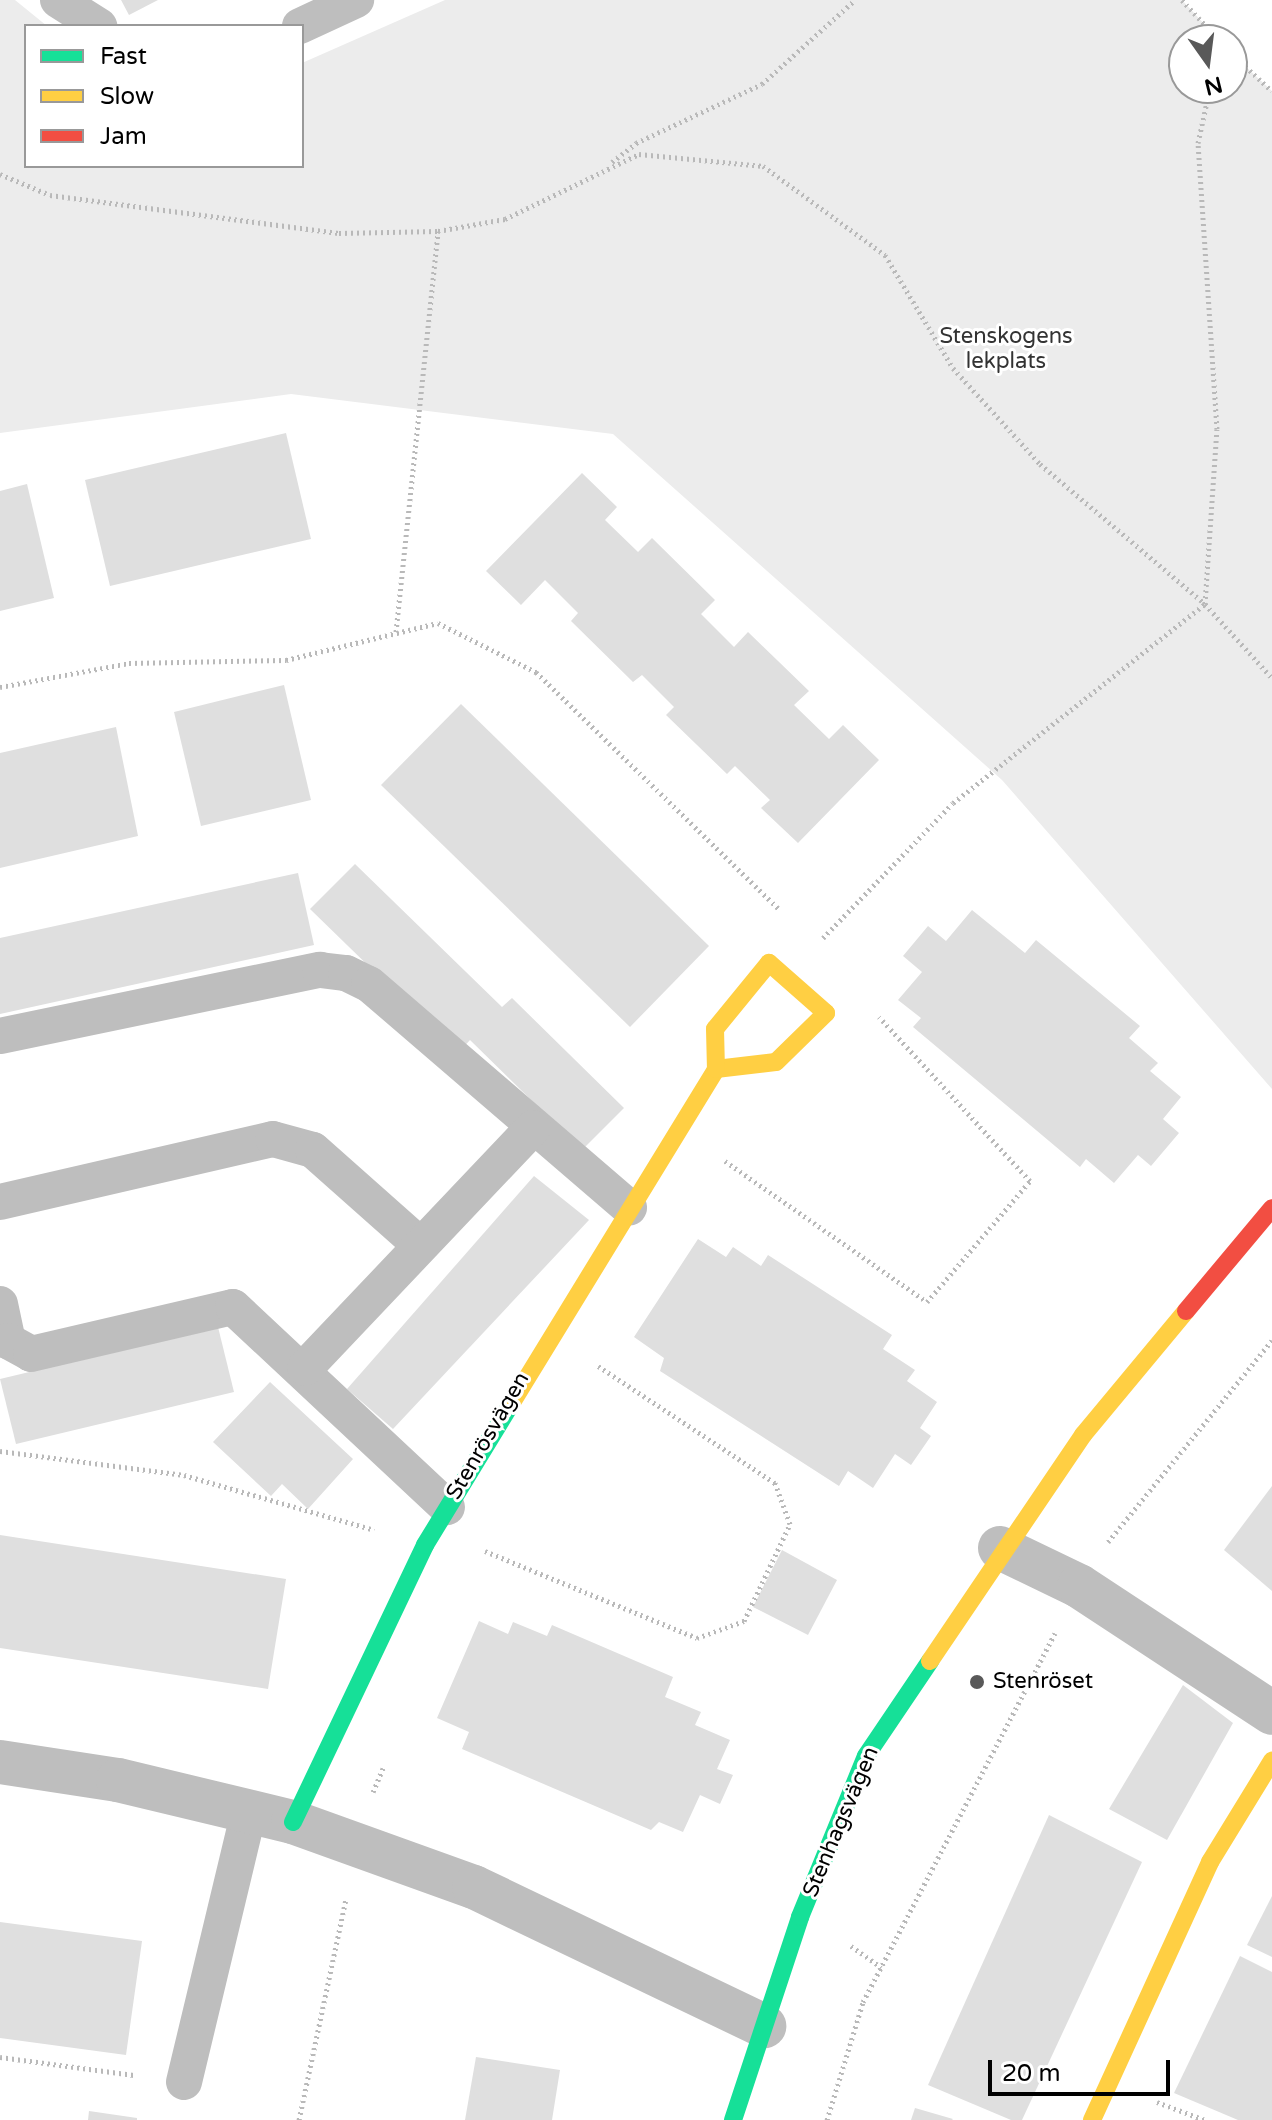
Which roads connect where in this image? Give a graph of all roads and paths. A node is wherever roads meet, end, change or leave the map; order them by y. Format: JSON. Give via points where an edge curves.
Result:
{"nodes":[{"id":1,"x":58,"y":0,"type":"edge"},
{"id":2,"x":356,"y":0,"type":"edge"},
{"id":3,"x":855,"y":0,"type":"edge"},
{"id":4,"x":1182,"y":0,"type":"edge"},
{"id":5,"x":96,"y":24,"type":"edge"},
{"id":6,"x":304,"y":24,"type":"edge"},
{"id":7,"x":1204,"y":24,"type":"edge"},
{"id":8,"x":1248,"y":69,"type":"edge"},
{"id":9,"x":1272,"y":91,"type":"edge"},
{"id":10,"x":1207,"y":104,"type":"edge"},
{"id":11,"x":605,"y":167,"type":"junction"},
{"id":12,"x":0,"y":174,"type":"edge"},
{"id":13,"x":438,"y":231,"type":"junction"},
{"id":14,"x":1205,"y":604,"type":"junction"},
{"id":15,"x":396,"y":632,"type":"junction"},
{"id":16,"x":1272,"y":678,"type":"edge"},
{"id":17,"x":0,"y":687,"type":"edge"},
{"id":18,"x":814,"y":946,"type":"junction"},
{"id":19,"x":785,"y":978,"type":"junction"},
{"id":20,"x":868,"y":1005,"type":"dead end"},
{"id":21,"x":0,"y":1036,"type":"edge"},
{"id":22,"x":716,"y":1069,"type":"junction"},
{"id":23,"x":533,"y":1128,"type":"junction"},
{"id":24,"x":718,"y":1172,"type":"dead end"},
{"id":25,"x":0,"y":1202,"type":"edge"},
{"id":26,"x":629,"y":1208,"type":"junction"},
{"id":27,"x":1272,"y":1208,"type":"edge"},
{"id":28,"x":419,"y":1244,"type":"junction"},
{"id":29,"x":0,"y":1304,"type":"edge"},
{"id":30,"x":1272,"y":1340,"type":"edge"},
{"id":31,"x":600,"y":1350,"type":"dead end"},
{"id":32,"x":592,"y":1362,"type":"junction"},
{"id":33,"x":305,"y":1368,"type":"junction"},
{"id":34,"x":584,"y":1376,"type":"dead end"},
{"id":35,"x":0,"y":1451,"type":"edge"},
{"id":36,"x":447,"y":1507,"type":"junction"},
{"id":37,"x":486,"y":1536,"type":"dead end"},
{"id":38,"x":425,"y":1545,"type":"junction"},
{"id":39,"x":1000,"y":1548,"type":"junction"},
{"id":40,"x":1079,"y":1586,"type":"junction"},
{"id":41,"x":1272,"y":1713,"type":"edge"},
{"id":42,"x":1272,"y":1761,"type":"edge"},
{"id":43,"x":0,"y":1762,"type":"edge"},
{"id":44,"x":386,"y":1762,"type":"dead end"},
{"id":45,"x":368,"y":1805,"type":"dead end"},
{"id":46,"x":249,"y":1811,"type":"junction"},
{"id":47,"x":293,"y":1822,"type":"junction"},
{"id":48,"x":349,"y":1883,"type":"dead end"},
{"id":49,"x":856,"y":1934,"type":"dead end"},
{"id":50,"x":881,"y":1967,"type":"junction"},
{"id":51,"x":764,"y":2026,"type":"junction"},
{"id":52,"x":0,"y":2057,"type":"edge"},
{"id":53,"x":184,"y":2082,"type":"joint"},
{"id":54,"x":299,"y":2120,"type":"edge"},
{"id":55,"x":733,"y":2120,"type":"edge"},
{"id":56,"x":827,"y":2120,"type":"edge"},
{"id":57,"x":1092,"y":2120,"type":"edge"}],
"edges":[{"from":1,"to":5,"type":"lane"},
{"from":2,"to":6,"type":"lane"},
{"from":3,"to":11,"type":"path","via":[[762,84],[636,143]]},
{"from":4,"to":7,"type":"path"},
{"from":8,"to":9,"type":"path"},
{"from":10,"to":14,"type":"path","via":[[1198,143],[1217,429]]},
{"from":11,"to":13,"type":"path","via":[[505,219]]},
{"from":11,"to":14,"type":"path","via":[[639,154],[763,166],[885,255],[953,368],[1040,464]]},
{"from":12,"to":13,"type":"path","via":[[50,195],[188,216],[339,233]]},
{"from":13,"to":15,"type":"path"},
{"from":14,"to":16,"type":"path"},
{"from":14,"to":18,"type":"path","via":[[953,803]]},
{"from":15,"to":17,"type":"path","via":[[286,660],[129,663]]},
{"from":15,"to":18,"type":"path","via":[[438,623],[536,672]]},
{"from":18,"to":19,"type":"path"},
{"from":19,"to":22,"type":"street","via":[[769,963],[715,1029]]},
{"from":19,"to":22,"type":"street","via":[[826,1013],[776,1062]]},
{"from":20,"to":24,"type":"path","via":[[1030,1181],[927,1302],[726,1159]]},
{"from":21,"to":23,"type":"lane","via":[[320,970],[346,973],[369,984]]},
{"from":22,"to":26,"type":"street","name":"Stenrösvägen"},
{"from":23,"to":26,"type":"lane"},
{"from":23,"to":28,"type":"lane"},
{"from":25,"to":28,"type":"lane","via":[[273,1139],[313,1150]]},
{"from":26,"to":36,"type":"street","name":"Stenrösvägen"},
{"from":27,"to":39,"type":"street","name":"Stenhagsvägen","via":[[1083,1435]]},
{"from":28,"to":33,"type":"lane"},
{"from":29,"to":33,"type":"lane","via":[[8,1341],[31,1354],[233,1307]]},
{"from":30,"to":40,"type":"path"},
{"from":31,"to":32,"type":"path"},
{"from":32,"to":34,"type":"path"},
{"from":32,"to":37,"type":"path","via":[[775,1483],[790,1524],[744,1621],[697,1638],[476,1547]]},
{"from":33,"to":36,"type":"lane"},
{"from":35,"to":38,"type":"path","via":[[184,1475]]},
{"from":36,"to":38,"type":"street","name":"Stenrösvägen"},
{"from":38,"to":47,"type":"street","name":"Stenrösvägen"},
{"from":39,"to":40,"type":"street"},
{"from":39,"to":51,"type":"street","name":"Stenhagsvägen","via":[[866,1756]]},
{"from":40,"to":41,"type":"street"},
{"from":40,"to":50,"type":"path"},
{"from":42,"to":57,"type":"street","via":[[1210,1862]]},
{"from":43,"to":46,"type":"street"},
{"from":44,"to":45,"type":"path"},
{"from":46,"to":47,"type":"street"},
{"from":46,"to":53,"type":"lane"},
{"from":47,"to":51,"type":"street","via":[[474,1887]]},
{"from":48,"to":54,"type":"path"},
{"from":49,"to":50,"type":"path","via":[[850,1948]]},
{"from":50,"to":56,"type":"path"},
{"from":51,"to":55,"type":"street","name":"Stenhagsvägen"},
{"from":52,"to":53,"type":"path"}]}
